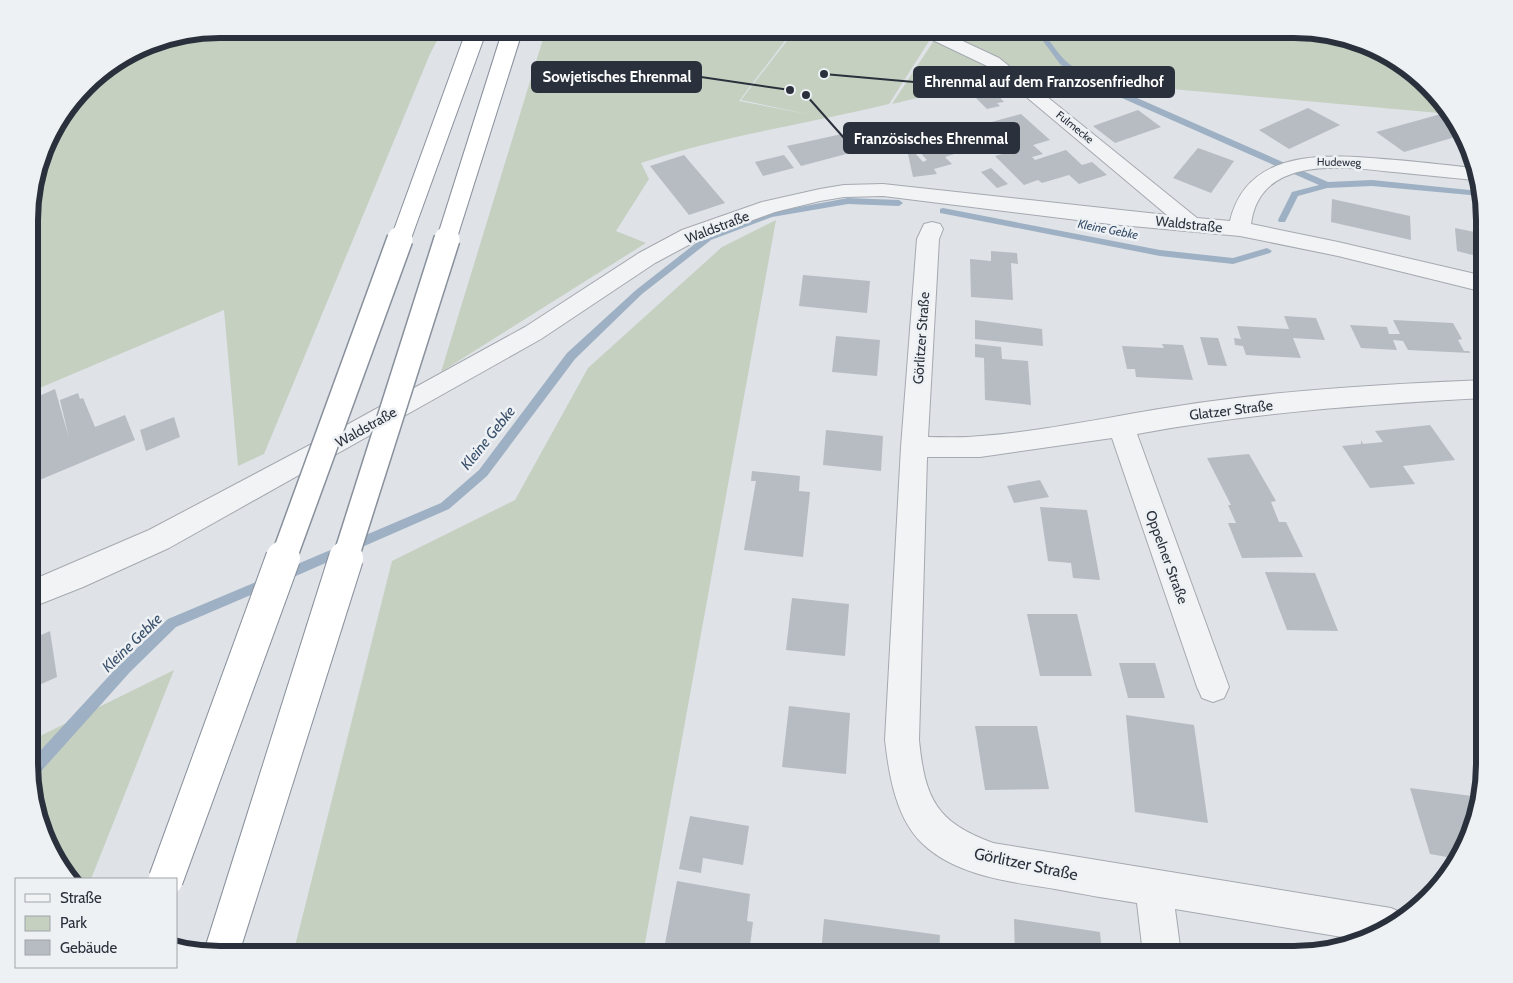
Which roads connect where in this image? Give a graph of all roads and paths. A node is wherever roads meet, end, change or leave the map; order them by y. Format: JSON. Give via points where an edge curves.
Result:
{"nodes":[{"id":1,"x":474,"y":38,"type":"edge"},
{"id":2,"x":510,"y":38,"type":"edge"},
{"id":3,"x":943,"y":38,"type":"edge"},
{"id":4,"x":1469,"y":174,"type":"edge"},
{"id":5,"x":1191,"y":224,"type":"junction"},
{"id":6,"x":932,"y":229,"type":"dead end"},
{"id":7,"x":1240,"y":230,"type":"junction"},
{"id":8,"x":1476,"y":282,"type":"edge"},
{"id":9,"x":1476,"y":389,"type":"edge"},
{"id":10,"x":1121,"y":427,"type":"junction"},
{"id":11,"x":914,"y":447,"type":"junction"},
{"id":12,"x":38,"y":592,"type":"edge"},
{"id":13,"x":1214,"y":687,"type":"dead end"},
{"id":14,"x":166,"y":878,"type":"edge"},
{"id":15,"x":1154,"y":889,"type":"junction"},
{"id":16,"x":1378,"y":925,"type":"edge"},
{"id":17,"x":224,"y":946,"type":"edge"},
{"id":18,"x":1161,"y":946,"type":"edge"}],
"edges":[{"from":1,"to":14,"type":"highway","bridge":true},
{"from":2,"to":17,"type":"highway","bridge":true},
{"from":3,"to":5,"type":"street","name":"Fulmecke","via":[[994,62]]},
{"from":4,"to":7,"type":"street","name":"Hudeweg","via":[[1344,161],[1294,165],[1260,184],[1252,193],[1243,210]]},
{"from":5,"to":7,"type":"street","name":"Waldstraße"},
{"from":5,"to":12,"type":"street","name":"Waldstraße","via":[[883,190],[844,191],[759,210],[690,235],[647,258],[532,333],[332,445],[159,539]]},
{"from":6,"to":11,"type":"street","name":"Görlitzer Straße","via":[[928,239]]},
{"from":7,"to":8,"type":"street","name":"Waldstraße","via":[[1338,249]]},
{"from":9,"to":10,"type":"street","name":"Glatzer Straße","via":[[1300,401],[1204,412]]},
{"from":10,"to":11,"type":"street","name":"Glatzer Straße","via":[[980,447]]},
{"from":10,"to":13,"type":"street","name":"Oppelner Straße"},
{"from":11,"to":15,"type":"street","name":"Görlitzer Straße","via":[[902,740],[904,767],[918,807],[946,841],[993,861]]},
{"from":15,"to":16,"type":"street","name":"Görlitzer Straße"},
{"from":15,"to":18,"type":"street"}]}
